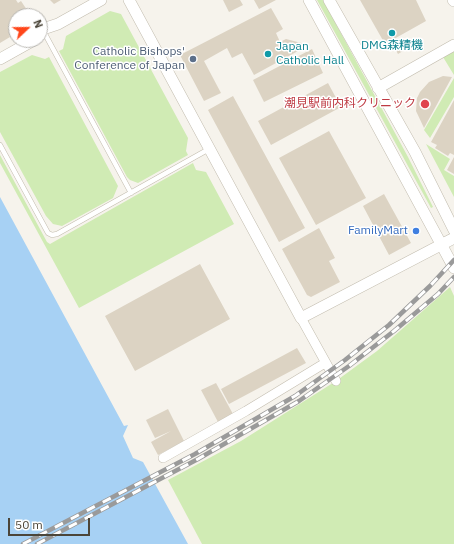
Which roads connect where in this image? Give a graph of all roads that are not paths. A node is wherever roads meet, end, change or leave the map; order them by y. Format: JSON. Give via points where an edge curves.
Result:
{"nodes":[{"id":1,"x":101,"y":0,"type":"edge"},
{"id":2,"x":129,"y":0,"type":"edge"},
{"id":3,"x":309,"y":0,"type":"edge"},
{"id":4,"x":329,"y":0,"type":"edge"},
{"id":5,"x":48,"y":30,"type":"edge"},
{"id":6,"x":48,"y":45,"type":"edge"},
{"id":7,"x":454,"y":46,"type":"edge"},
{"id":8,"x":20,"y":48,"type":"edge"},
{"id":9,"x":0,"y":59,"type":"edge"},
{"id":10,"x":378,"y":88,"type":"junction"},
{"id":11,"x":0,"y":145,"type":"edge"},
{"id":12,"x":209,"y":150,"type":"junction"},
{"id":13,"x":131,"y":193,"type":"junction"},
{"id":14,"x":454,"y":230,"type":"edge"},
{"id":15,"x":454,"y":238,"type":"edge"},
{"id":16,"x":442,"y":244,"type":"junction"},
{"id":17,"x":454,"y":268,"type":"edge"},
{"id":18,"x":302,"y":318,"type":"junction"},
{"id":19,"x":325,"y":362,"type":"junction"},
{"id":20,"x":336,"y":381,"type":"dead end"},
{"id":21,"x":163,"y":458,"type":"dead end"}],
"edges":[{"from":1,"to":5,"type":"street"},
{"from":2,"to":12,"type":"street"},
{"from":3,"to":16,"type":"street"},
{"from":4,"to":10,"type":"street"},
{"from":6,"to":13,"type":"lane"},
{"from":7,"to":10,"type":"street"},
{"from":8,"to":9,"type":"street"},
{"from":10,"to":14,"type":"street","via":[[415,152]]},
{"from":11,"to":13,"type":"lane","via":[[48,233],[52,235]]},
{"from":12,"to":13,"type":"lane"},
{"from":12,"to":18,"type":"street"},
{"from":15,"to":16,"type":"street"},
{"from":16,"to":17,"type":"street"},
{"from":16,"to":18,"type":"street"},
{"from":18,"to":19,"type":"street"},
{"from":19,"to":20,"type":"street"},
{"from":19,"to":21,"type":"street"}]}
